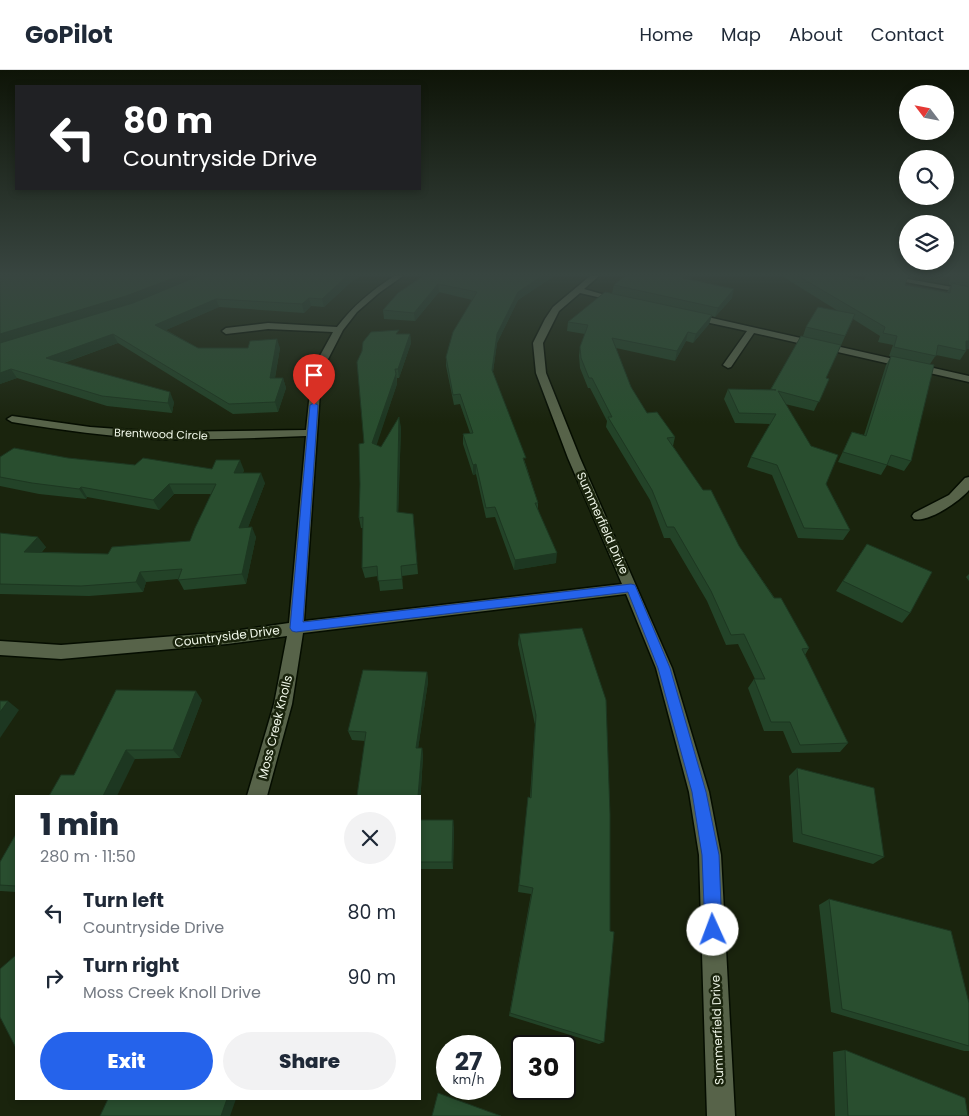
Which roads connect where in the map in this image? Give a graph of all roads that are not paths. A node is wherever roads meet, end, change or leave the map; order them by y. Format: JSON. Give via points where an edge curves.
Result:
{"nodes":[{"id":1,"x":344,"y":325,"type":"edge"},
{"id":2,"x":547,"y":325,"type":"edge"},
{"id":3,"x":728,"y":325,"type":"edge"},
{"id":4,"x":339,"y":330,"type":"junction"},
{"id":5,"x":752,"y":330,"type":"junction"},
{"id":6,"x":226,"y":331,"type":"dead end"},
{"id":7,"x":728,"y":365,"type":"dead end"},
{"id":8,"x":969,"y":379,"type":"edge"},
{"id":9,"x":12,"y":419,"type":"dead end"},
{"id":10,"x":311,"y":433,"type":"junction"},
{"id":11,"x":969,"y":481,"type":"edge"},
{"id":12,"x":919,"y":516,"type":"dead end"},
{"id":13,"x":631,"y":588,"type":"junction"},
{"id":14,"x":296,"y":628,"type":"junction"},
{"id":15,"x":0,"y":648,"type":"edge"},
{"id":16,"x":257,"y":795,"type":"edge"},
{"id":17,"x":721,"y":1116,"type":"edge"}],
"edges":[{"from":1,"to":4,"type":"street","name":"Moss Creek Knolls"},
{"from":2,"to":13,"type":"street","name":"Summerfield Drive","via":[[538,342],[541,373]]},
{"from":3,"to":5,"type":"street"},
{"from":4,"to":6,"type":"street","via":[[268,326]]},
{"from":4,"to":10,"type":"street","name":"Moss Creek Knolls","via":[[321,363]]},
{"from":5,"to":7,"type":"street"},
{"from":5,"to":8,"type":"street"},
{"from":9,"to":10,"type":"street","name":"Brentwood Circle","via":[[138,435]]},
{"from":10,"to":14,"type":"street","name":"Moss Creek Knolls"},
{"from":11,"to":12,"type":"street","via":[[966,488]]},
{"from":13,"to":14,"type":"street","name":"Countryside Drive"},
{"from":13,"to":17,"type":"street","name":"Summerfield Drive","via":[[664,668],[699,792],[710,855]]},
{"from":14,"to":15,"type":"street","name":"Countryside Drive","via":[[227,638],[61,652]]},
{"from":14,"to":16,"type":"street","name":"Moss Creek Knolls","via":[[283,704]]}]}
